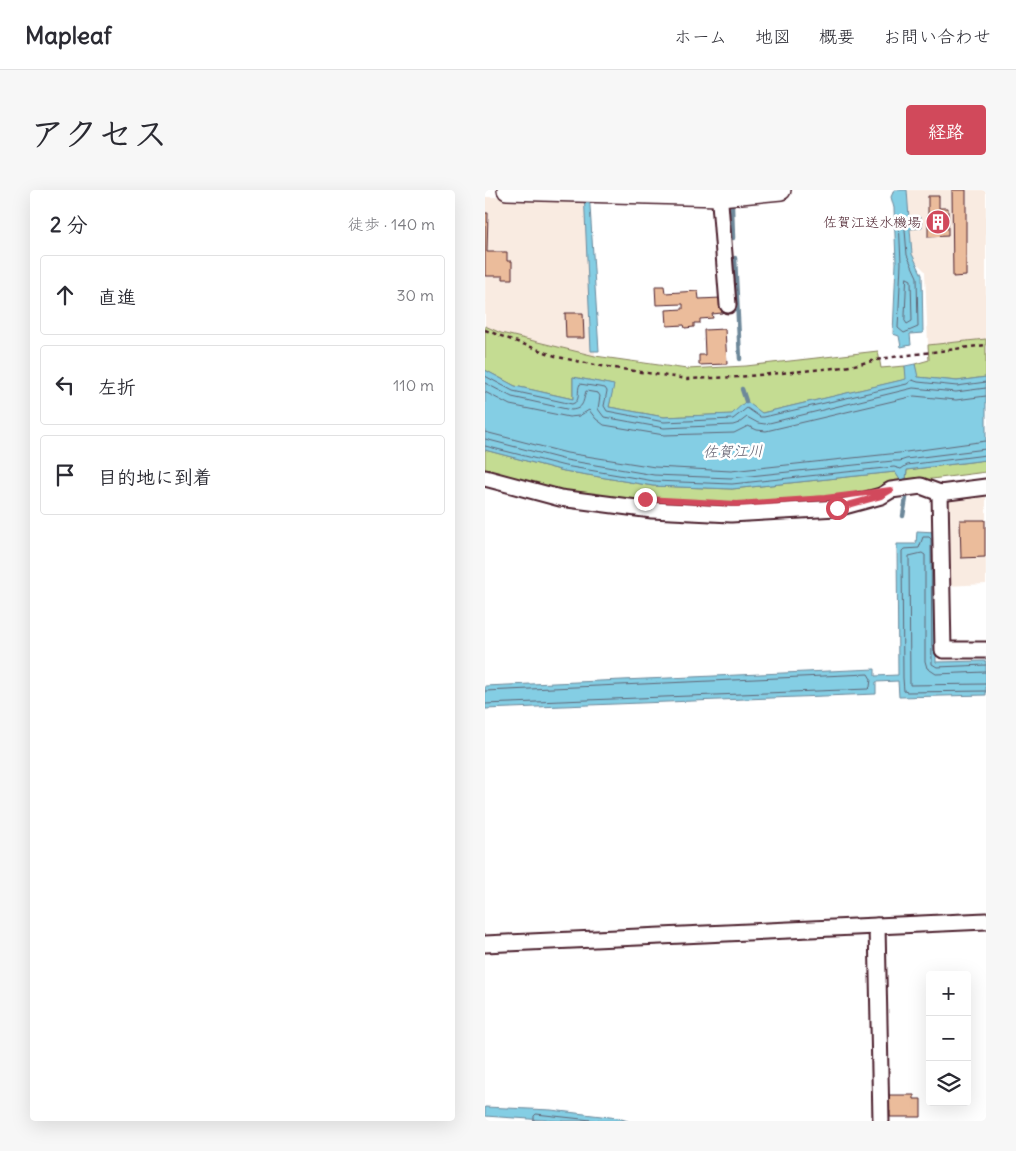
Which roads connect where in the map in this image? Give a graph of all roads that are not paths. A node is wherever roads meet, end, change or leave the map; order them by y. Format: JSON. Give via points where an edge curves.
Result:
{"nodes":[{"id":1,"x":507,"y":190,"type":"edge"},
{"id":2,"x":781,"y":190,"type":"edge"},
{"id":3,"x":719,"y":193,"type":"edge"},
{"id":4,"x":728,"y":305,"type":"dead end"},
{"id":5,"x":485,"y":478,"type":"edge"},
{"id":6,"x":986,"y":487,"type":"edge"},
{"id":7,"x":940,"y":493,"type":"junction"},
{"id":8,"x":986,"y":650,"type":"edge"},
{"id":9,"x":986,"y":921,"type":"edge"},
{"id":10,"x":877,"y":926,"type":"junction"},
{"id":11,"x":485,"y":944,"type":"edge"},
{"id":12,"x":881,"y":1121,"type":"edge"}],
"edges":[{"from":1,"to":3,"type":"main road"},
{"from":2,"to":3,"type":"main road"},
{"from":3,"to":4,"type":"street"},
{"from":5,"to":7,"type":"street","via":[[560,498],[651,510],[731,514],[837,508],[881,496],[891,490],[921,486]]},
{"from":6,"to":7,"type":"street"},
{"from":7,"to":8,"type":"street","via":[[943,650]]},
{"from":9,"to":10,"type":"street"},
{"from":10,"to":11,"type":"street"},
{"from":10,"to":12,"type":"street"}]}
